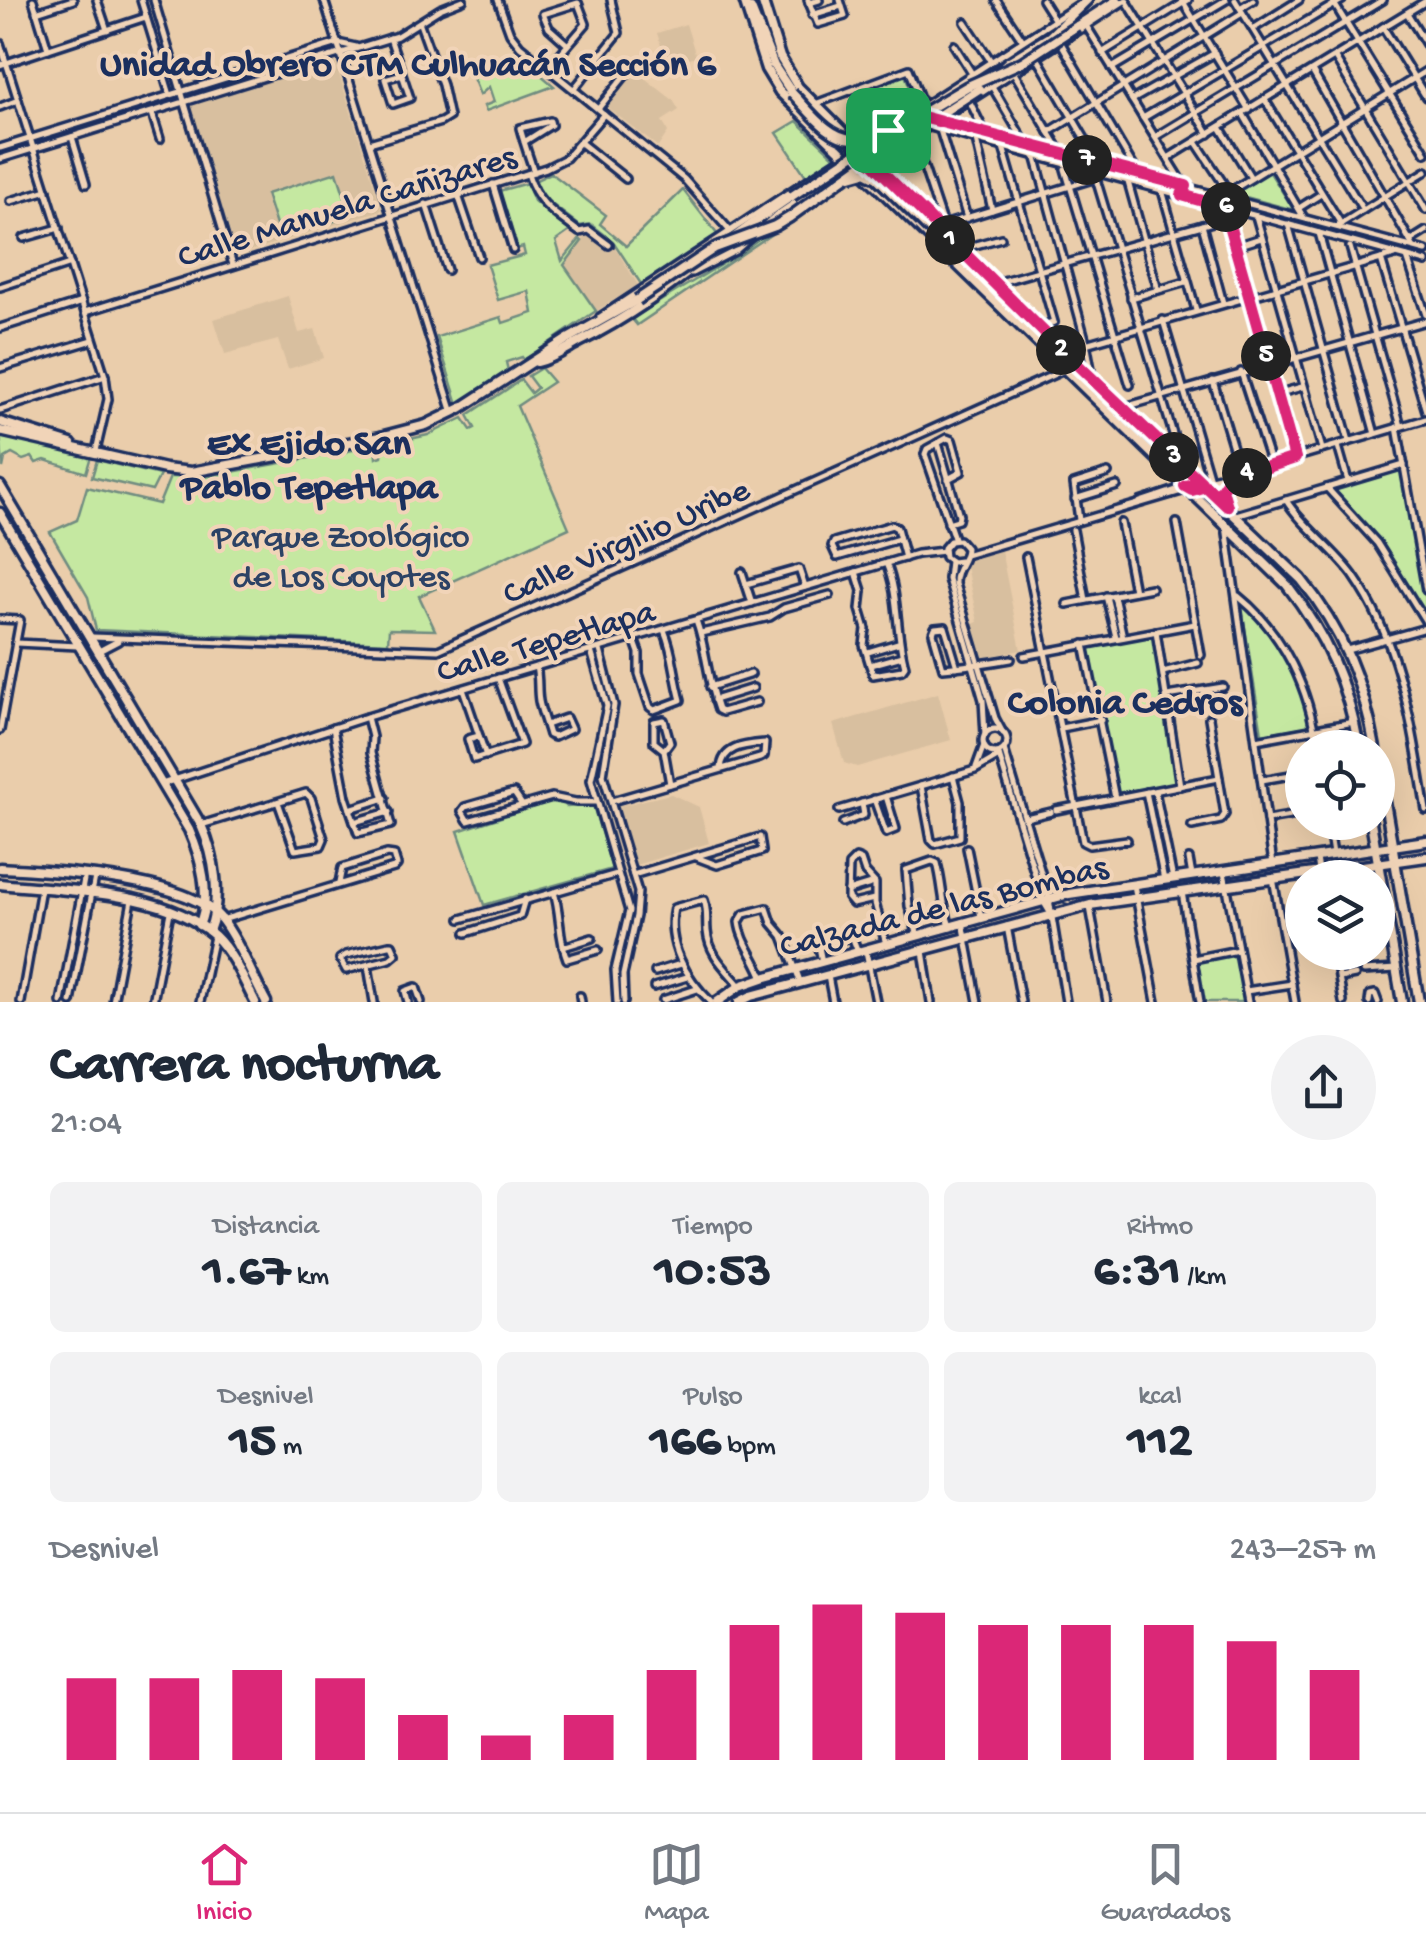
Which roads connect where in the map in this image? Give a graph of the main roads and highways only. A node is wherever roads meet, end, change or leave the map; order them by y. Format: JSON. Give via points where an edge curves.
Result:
{"nodes":[{"id":1,"x":746,"y":0,"type":"edge"},
{"id":2,"x":762,"y":0,"type":"edge"},
{"id":3,"x":1086,"y":0,"type":"edge"},
{"id":4,"x":1116,"y":0,"type":"edge"},
{"id":5,"x":901,"y":124,"type":"junction"},
{"id":6,"x":842,"y":180,"type":"junction"},
{"id":7,"x":1006,"y":296,"type":"junction"},
{"id":8,"x":531,"y":362,"type":"junction"},
{"id":9,"x":0,"y":422,"type":"edge"},
{"id":10,"x":0,"y":431,"type":"edge"},
{"id":11,"x":80,"y":447,"type":"junction"},
{"id":12,"x":1228,"y":480,"type":"road end"},
{"id":13,"x":0,"y":486,"type":"edge"},
{"id":14,"x":1227,"y":506,"type":"junction"},
{"id":15,"x":0,"y":513,"type":"edge"},
{"id":16,"x":37,"y":550,"type":"junction"},
{"id":17,"x":26,"y":557,"type":"junction"},
{"id":18,"x":1355,"y":730,"type":"edge"},
{"id":19,"x":1371,"y":730,"type":"edge"},
{"id":20,"x":1374,"y":840,"type":"edge"},
{"id":21,"x":1391,"y":840,"type":"edge"},
{"id":22,"x":1426,"y":840,"type":"edge"},
{"id":23,"x":1392,"y":846,"type":"junction"},
{"id":24,"x":1375,"y":848,"type":"junction"},
{"id":25,"x":1426,"y":857,"type":"edge"},
{"id":26,"x":1377,"y":860,"type":"edge"},
{"id":27,"x":1395,"y":860,"type":"edge"},
{"id":28,"x":1395,"y":861,"type":"joint"},
{"id":29,"x":0,"y":868,"type":"edge"},
{"id":30,"x":1285,"y":877,"type":"edge"},
{"id":31,"x":0,"y":884,"type":"edge"},
{"id":32,"x":203,"y":906,"type":"junction"},
{"id":33,"x":214,"y":912,"type":"junction"},
{"id":34,"x":199,"y":925,"type":"junction"},
{"id":35,"x":212,"y":933,"type":"junction"},
{"id":36,"x":1395,"y":963,"type":"edge"},
{"id":37,"x":254,"y":1001,"type":"edge"},
{"id":38,"x":266,"y":1002,"type":"edge"},
{"id":39,"x":714,"y":1002,"type":"edge"},
{"id":40,"x":739,"y":1002,"type":"edge"},
{"id":41,"x":1402,"y":1002,"type":"edge"},
{"id":42,"x":1419,"y":1002,"type":"edge"}],
"edges":[{"from":1,"to":5,"type":"main road","bridge":true,"via":[[774,66],[830,130],[858,139]]},
{"from":1,"to":18,"type":"main road","via":[[773,82],[1287,585],[1334,656]]},
{"from":2,"to":7,"type":"main road","via":[[785,68]]},
{"from":3,"to":6,"type":"main road","bridge":true,"via":[[979,89]]},
{"from":4,"to":5,"type":"main road","bridge":true,"via":[[1022,62]]},
{"from":5,"to":8,"type":"main road","bridge":true,"via":[[599,332]]},
{"from":6,"to":7,"type":"main road","bridge":true,"via":[[865,172],[877,178]]},
{"from":6,"to":8,"type":"main road","bridge":true,"via":[[790,217],[715,248]]},
{"from":7,"to":14,"type":"main road"},
{"from":8,"to":11,"type":"main road","via":[[453,413],[408,431],[210,470],[165,470]]},
{"from":9,"to":11,"type":"main road"},
{"from":10,"to":11,"type":"main road"},
{"from":12,"to":14,"type":"main road","via":[[1222,489]]},
{"from":13,"to":16,"type":"main road"},
{"from":14,"to":19,"type":"main road","via":[[1308,588],[1347,650]]},
{"from":15,"to":17,"type":"main road"},
{"from":16,"to":17,"type":"main road"},
{"from":16,"to":33,"type":"main road","via":[[201,825],[215,875]]},
{"from":17,"to":32,"type":"main road","via":[[194,842]]},
{"from":20,"to":24,"type":"main road"},
{"from":21,"to":23,"type":"main road"},
{"from":22,"to":23,"type":"main road","name":"Calzada de las Bombas"},
{"from":23,"to":24,"type":"main road","name":"Calzada de las Bombas"},
{"from":23,"to":27,"type":"main road"},
{"from":24,"to":26,"type":"main road"},
{"from":24,"to":39,"type":"main road","name":"Calzada de las Bombas","via":[[1046,900],[763,978]]},
{"from":25,"to":28,"type":"main road","name":"Calzada de las Bombas"},
{"from":28,"to":42,"type":"main road"},
{"from":29,"to":32,"type":"main road","via":[[147,884]]},
{"from":30,"to":40,"type":"main road","name":"Calzada de las Bombas","via":[[1050,913]]},
{"from":31,"to":34,"type":"main road","via":[[132,900]]},
{"from":32,"to":33,"type":"main road"},
{"from":32,"to":34,"type":"main road"},
{"from":33,"to":35,"type":"main road"},
{"from":33,"to":38,"type":"main road"},
{"from":34,"to":35,"type":"main road"},
{"from":35,"to":37,"type":"main road"},
{"from":36,"to":41,"type":"main road"}]}
